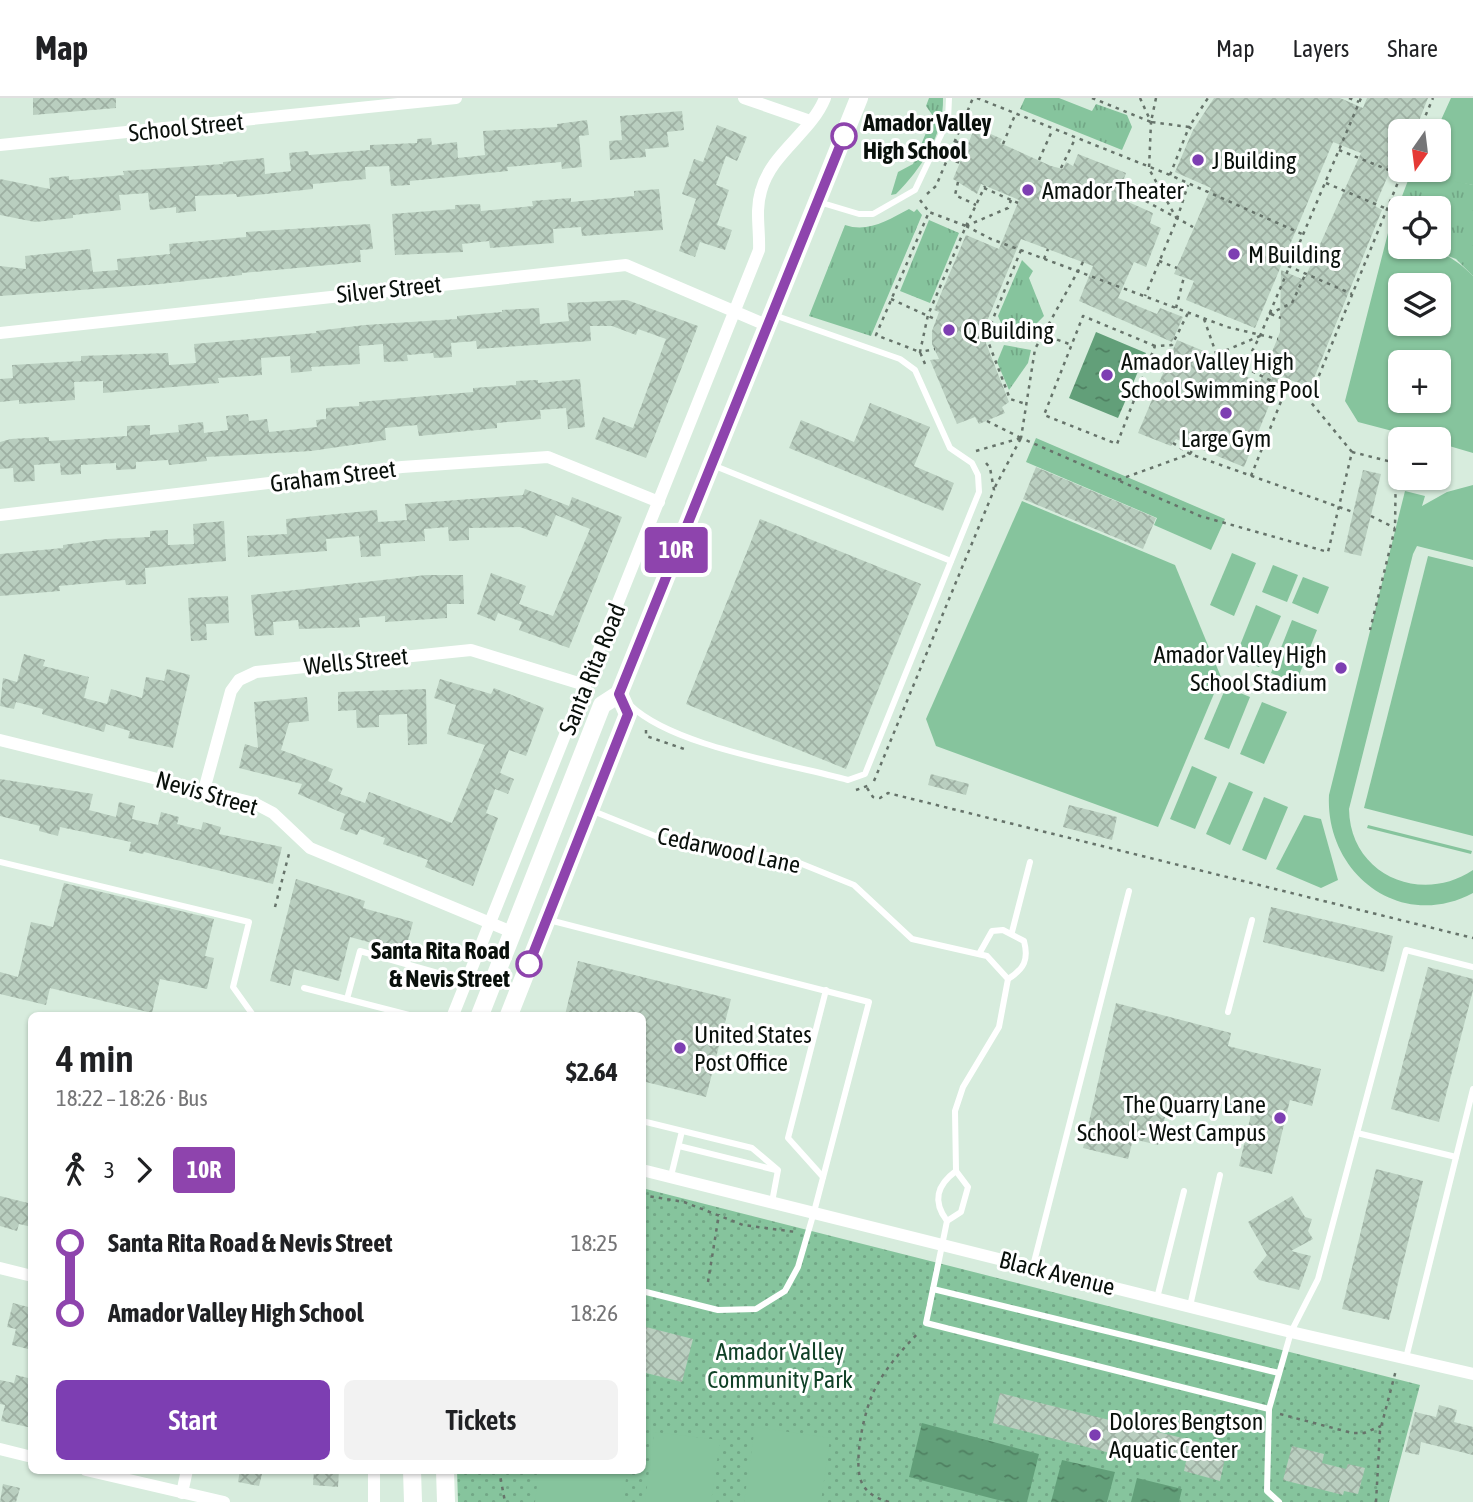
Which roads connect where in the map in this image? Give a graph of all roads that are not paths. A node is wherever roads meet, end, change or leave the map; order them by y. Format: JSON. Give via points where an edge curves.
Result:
{"nodes":[{"id":1,"x":456,"y":98,"type":"edge"},
{"id":2,"x":744,"y":98,"type":"edge"},
{"id":3,"x":825,"y":98,"type":"edge"},
{"id":4,"x":859,"y":98,"type":"edge"},
{"id":5,"x":949,"y":98,"type":"edge"},
{"id":6,"x":810,"y":121,"type":"junction"},
{"id":7,"x":0,"y":145,"type":"edge"},
{"id":8,"x":817,"y":201,"type":"junction"},
{"id":9,"x":735,"y":312,"type":"junction"},
{"id":10,"x":769,"y":319,"type":"junction"},
{"id":11,"x":0,"y":333,"type":"edge"},
{"id":12,"x":710,"y":464,"type":"junction"},
{"id":13,"x":659,"y":502,"type":"junction"},
{"id":14,"x":0,"y":515,"type":"edge"},
{"id":15,"x":951,"y":561,"type":"junction"},
{"id":16,"x":586,"y":685,"type":"junction"},
{"id":17,"x":619,"y":694,"type":"junction"},
{"id":18,"x":0,"y":740,"type":"edge"},
{"id":19,"x":204,"y":790,"type":"junction"},
{"id":20,"x":564,"y":799,"type":"junction"},
{"id":21,"x":591,"y":810,"type":"junction"},
{"id":22,"x":0,"y":862,"type":"edge"},
{"id":23,"x":1030,"y":862,"type":"dead end"},
{"id":24,"x":1129,"y":891,"type":"dead end"},
{"id":25,"x":547,"y":920,"type":"junction"},
{"id":26,"x":1252,"y":920,"type":"dead end"},
{"id":27,"x":490,"y":922,"type":"junction"},
{"id":28,"x":512,"y":932,"type":"junction"},
{"id":29,"x":1012,"y":932,"type":"junction"},
{"id":30,"x":979,"y":954,"type":"junction"},
{"id":31,"x":1473,"y":967,"type":"edge"},
{"id":32,"x":1008,"y":979,"type":"junction"},
{"id":33,"x":467,"y":981,"type":"junction"},
{"id":34,"x":304,"y":988,"type":"dead end"},
{"id":35,"x":826,"y":990,"type":"junction"},
{"id":36,"x":347,"y":999,"type":"junction"},
{"id":37,"x":251,"y":1012,"type":"edge"},
{"id":38,"x":398,"y":1012,"type":"edge"},
{"id":39,"x":454,"y":1012,"type":"edge"},
{"id":40,"x":481,"y":1012,"type":"edge"},
{"id":41,"x":510,"y":1012,"type":"edge"},
{"id":42,"x":1228,"y":1012,"type":"dead end"},
{"id":43,"x":1473,"y":1089,"type":"edge"},
{"id":44,"x":646,"y":1122,"type":"edge"},
{"id":45,"x":682,"y":1131,"type":"junction"},
{"id":46,"x":1357,"y":1133,"type":"junction"},
{"id":47,"x":679,"y":1146,"type":"junction"},
{"id":48,"x":1456,"y":1157,"type":"junction"},
{"id":49,"x":778,"y":1170,"type":"junction"},
{"id":50,"x":646,"y":1171,"type":"edge"},
{"id":51,"x":957,"y":1171,"type":"junction"},
{"id":52,"x":1220,"y":1175,"type":"dead end"},
{"id":53,"x":671,"y":1177,"type":"junction"},
{"id":54,"x":823,"y":1177,"type":"junction"},
{"id":55,"x":1184,"y":1191,"type":"dead end"},
{"id":56,"x":772,"y":1202,"type":"junction"},
{"id":57,"x":814,"y":1212,"type":"junction"},
{"id":58,"x":947,"y":1221,"type":"junction"},
{"id":59,"x":943,"y":1244,"type":"junction"},
{"id":60,"x":1033,"y":1266,"type":"junction"},
{"id":61,"x":0,"y":1268,"type":"edge"},
{"id":62,"x":28,"y":1275,"type":"edge"},
{"id":63,"x":933,"y":1289,"type":"junction"},
{"id":64,"x":646,"y":1292,"type":"edge"},
{"id":65,"x":1157,"y":1298,"type":"junction"},
{"id":66,"x":1190,"y":1306,"type":"junction"},
{"id":67,"x":1290,"y":1332,"type":"junction"},
{"id":68,"x":1403,"y":1357,"type":"junction"},
{"id":69,"x":1279,"y":1373,"type":"junction"},
{"id":70,"x":1473,"y":1374,"type":"edge"},
{"id":71,"x":1272,"y":1411,"type":"junction"},
{"id":72,"x":0,"y":1449,"type":"edge"},
{"id":73,"x":28,"y":1456,"type":"edge"},
{"id":74,"x":103,"y":1474,"type":"edge"},
{"id":75,"x":186,"y":1474,"type":"edge"},
{"id":76,"x":374,"y":1474,"type":"edge"},
{"id":77,"x":412,"y":1474,"type":"edge"},
{"id":78,"x":445,"y":1474,"type":"edge"},
{"id":79,"x":182,"y":1493,"type":"junction"},
{"id":80,"x":224,"y":1502,"type":"edge"},
{"id":81,"x":374,"y":1502,"type":"edge"},
{"id":82,"x":413,"y":1502,"type":"edge"},
{"id":83,"x":446,"y":1502,"type":"edge"},
{"id":84,"x":1279,"y":1502,"type":"edge"}],
"edges":[{"from":1,"to":7,"type":"street","name":"School Street"},
{"from":2,"to":6,"type":"street"},
{"from":3,"to":6,"type":"street","name":"Santa Rita Road"},
{"from":4,"to":8,"type":"main road","name":"Santa Rita Road"},
{"from":5,"to":8,"type":"lane","via":[[948,120],[915,190],[873,214]]},
{"from":6,"to":9,"type":"street","name":"Santa Rita Road","via":[[771,169],[761,189],[759,250]]},
{"from":8,"to":10,"type":"main road","name":"Santa Rita Road"},
{"from":9,"to":10,"type":"street","name":"Silver Street"},
{"from":9,"to":11,"type":"street","name":"Silver Street","via":[[626,265]]},
{"from":9,"to":13,"type":"street","name":"Santa Rita Road"},
{"from":10,"to":12,"type":"main road","name":"Santa Rita Road"},
{"from":10,"to":15,"type":"lane","via":[[900,359],[915,369],[950,448],[972,463],[978,475],[979,492]]},
{"from":12,"to":15,"type":"lane"},
{"from":12,"to":17,"type":"main road","name":"Santa Rita Road"},
{"from":13,"to":14,"type":"street","name":"Graham Street","via":[[548,457],[402,467]]},
{"from":13,"to":16,"type":"street","name":"Santa Rita Road"},
{"from":15,"to":17,"type":"lane","via":[[865,774],[848,780],[689,738],[646,720]]},
{"from":16,"to":19,"type":"street","name":"Wells Street","via":[[471,650],[256,672],[239,680],[231,691]]},
{"from":16,"to":27,"type":"street","name":"Santa Rita Road"},
{"from":17,"to":20,"type":"main road","name":"Santa Rita Road","via":[[602,705]]},
{"from":17,"to":21,"type":"main road","name":"Santa Rita Road","via":[[628,714]]},
{"from":18,"to":19,"type":"street","name":"Nevis Street"},
{"from":19,"to":27,"type":"street","name":"Nevis Street","via":[[254,803],[273,813],[310,848]]},
{"from":20,"to":21,"type":"main road"},
{"from":20,"to":28,"type":"main road","name":"Santa Rita Road"},
{"from":21,"to":25,"type":"main road","name":"Santa Rita Road"},
{"from":21,"to":30,"type":"lane","name":"Cedarwood Lane","via":[[675,844],[739,848],[802,864],[854,885],[912,939]]},
{"from":22,"to":37,"type":"lane","via":[[249,922],[233,986]]},
{"from":23,"to":29,"type":"lane"},
{"from":24,"to":60,"type":"lane"},
{"from":25,"to":35,"type":"lane"},
{"from":25,"to":41,"type":"main road","name":"Santa Rita Road"},
{"from":26,"to":42,"type":"lane"},
{"from":27,"to":28,"type":"street","name":"Nevis Street"},
{"from":27,"to":33,"type":"street","name":"Santa Rita Road"},
{"from":28,"to":40,"type":"main road","name":"Santa Rita Road"},
{"from":29,"to":30,"type":"lane","via":[[992,931]]},
{"from":29,"to":32,"type":"lane","via":[[1024,941],[1028,954],[1021,971]]},
{"from":30,"to":32,"type":"lane","name":"Cedarwood Lane","via":[[987,956]]},
{"from":31,"to":46,"type":"lane","via":[[1406,950]]},
{"from":32,"to":51,"type":"lane","via":[[999,1027],[963,1087],[955,1111]]},
{"from":33,"to":36,"type":"lane","via":[[360,951]]},
{"from":33,"to":39,"type":"street","name":"Santa Rita Road"},
{"from":34,"to":36,"type":"lane"},
{"from":35,"to":54,"type":"lane","via":[[788,1138]]},
{"from":35,"to":54,"type":"lane","via":[[869,1002]]},
{"from":36,"to":38,"type":"lane"},
{"from":43,"to":48,"type":"lane"},
{"from":44,"to":45,"type":"lane"},
{"from":45,"to":47,"type":"lane"},
{"from":45,"to":49,"type":"lane","via":[[752,1148]]},
{"from":46,"to":48,"type":"lane"},
{"from":46,"to":67,"type":"lane","via":[[1318,1279]]},
{"from":47,"to":49,"type":"lane"},
{"from":47,"to":53,"type":"lane"},
{"from":48,"to":68,"type":"lane"},
{"from":49,"to":56,"type":"lane"},
{"from":50,"to":53,"type":"street","name":"Black Avenue"},
{"from":51,"to":58,"type":"lane","via":[[944,1180],[938,1193]]},
{"from":51,"to":58,"type":"lane","via":[[968,1187],[966,1202],[961,1212]]},
{"from":52,"to":66,"type":"lane"},
{"from":53,"to":56,"type":"street","name":"Black Avenue"},
{"from":54,"to":57,"type":"lane"},
{"from":55,"to":65,"type":"lane"},
{"from":56,"to":57,"type":"street","name":"Black Avenue"},
{"from":57,"to":59,"type":"street","name":"Black Avenue"},
{"from":57,"to":64,"type":"lane","via":[[798,1267],[785,1291],[756,1309],[718,1310]]},
{"from":58,"to":59,"type":"lane"},
{"from":59,"to":60,"type":"street","name":"Black Avenue"},
{"from":59,"to":63,"type":"lane"},
{"from":60,"to":65,"type":"street","name":"Black Avenue"},
{"from":61,"to":62,"type":"street"},
{"from":63,"to":69,"type":"lane"},
{"from":63,"to":71,"type":"lane","via":[[926,1323]]},
{"from":65,"to":66,"type":"street","name":"Black Avenue"},
{"from":66,"to":67,"type":"street","name":"Black Avenue"},
{"from":67,"to":68,"type":"street","name":"Black Avenue"},
{"from":67,"to":69,"type":"lane"},
{"from":68,"to":70,"type":"street","name":"Black Avenue"},
{"from":69,"to":71,"type":"lane"},
{"from":71,"to":84,"type":"lane","via":[[1267,1492]]},
{"from":72,"to":73,"type":"street"},
{"from":74,"to":79,"type":"street"},
{"from":75,"to":79,"type":"street"},
{"from":76,"to":81,"type":"street"},
{"from":77,"to":82,"type":"main road"},
{"from":78,"to":83,"type":"main road"},
{"from":79,"to":80,"type":"street"}]}
